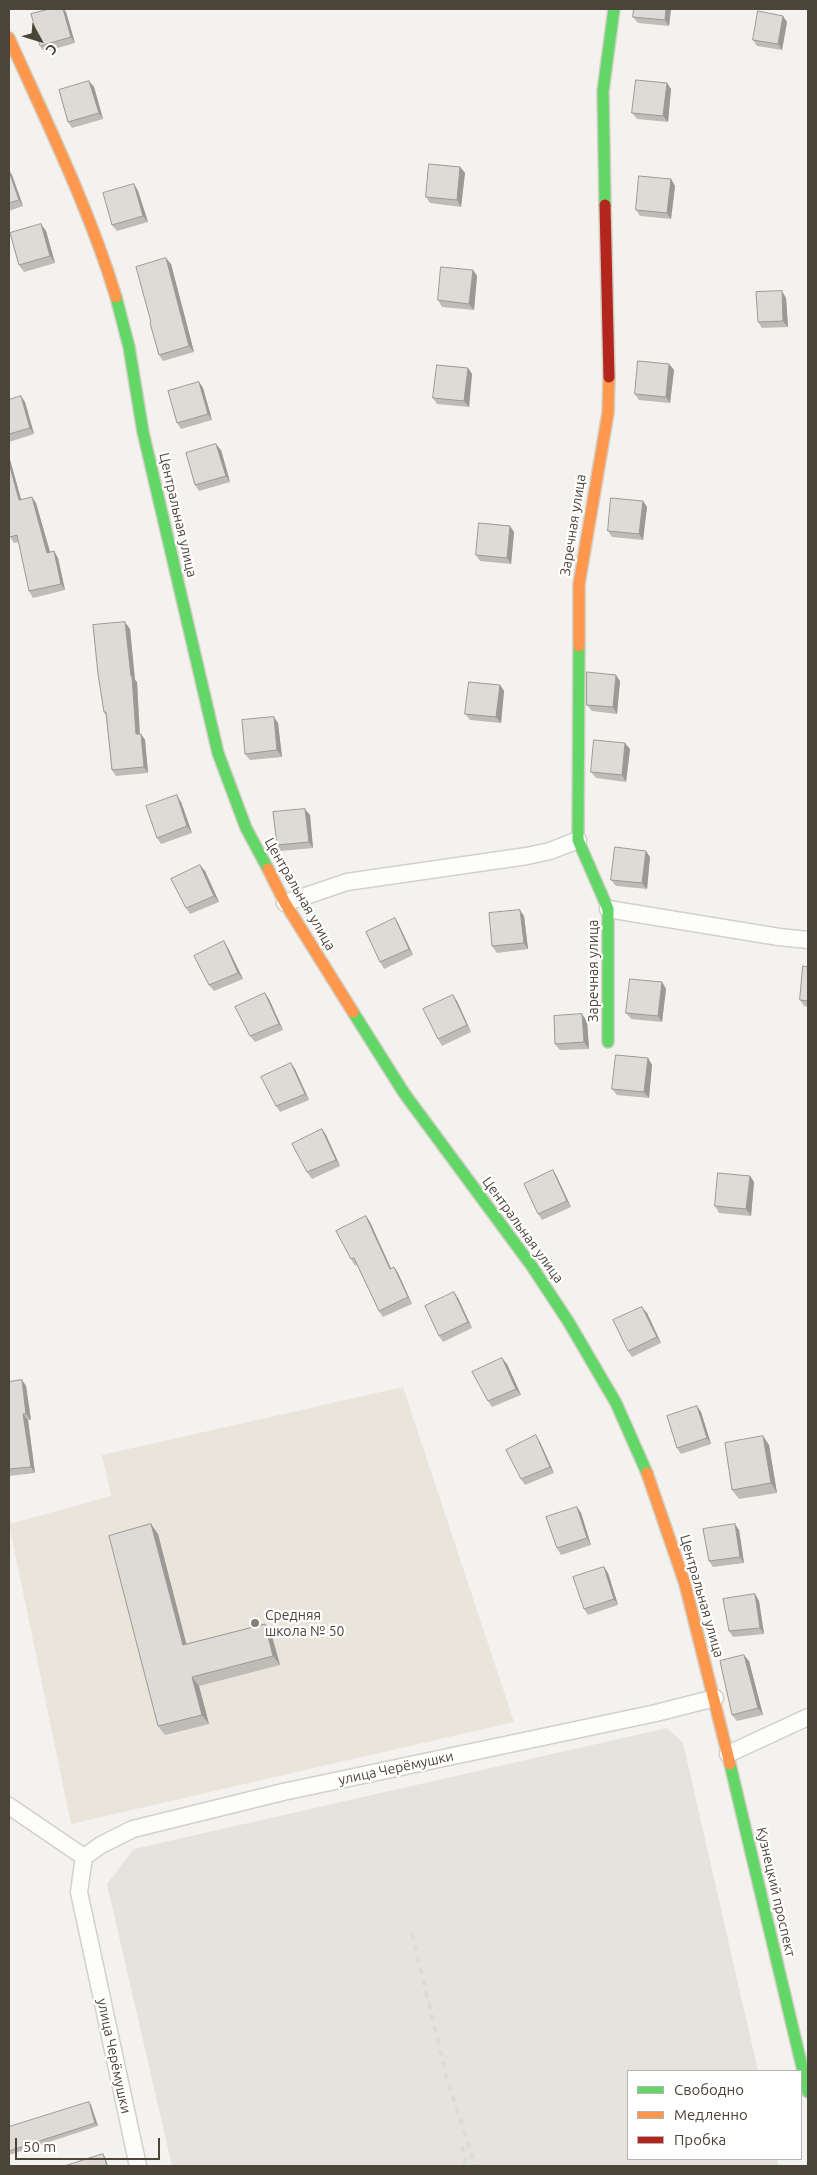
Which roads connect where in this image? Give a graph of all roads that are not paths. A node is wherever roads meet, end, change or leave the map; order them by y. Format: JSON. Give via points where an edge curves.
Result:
{"nodes":[{"id":1,"x":614,"y":9,"type":"edge"},
{"id":2,"x":9,"y":38,"type":"edge"},
{"id":3,"x":578,"y":840,"type":"junction"},
{"id":4,"x":285,"y":903,"type":"junction"},
{"id":5,"x":608,"y":909,"type":"junction"},
{"id":6,"x":808,"y":940,"type":"edge"},
{"id":7,"x":608,"y":1042,"type":"dead end"},
{"id":8,"x":715,"y":1698,"type":"junction"},
{"id":9,"x":808,"y":1717,"type":"edge"},
{"id":10,"x":728,"y":1754,"type":"junction"},
{"id":11,"x":9,"y":1806,"type":"edge"},
{"id":12,"x":84,"y":1857,"type":"junction"},
{"id":13,"x":808,"y":2092,"type":"edge"},
{"id":14,"x":138,"y":2166,"type":"edge"}],
"edges":[{"from":1,"to":3,"type":"street","name":"Заречная улица","via":[[603,91],[608,413],[579,584]]},
{"from":2,"to":4,"type":"street","name":"Центральная улица","via":[[65,164],[117,297],[143,432],[218,753],[246,828]]},
{"from":3,"to":4,"type":"street","via":[[527,856],[347,882]]},
{"from":3,"to":5,"type":"street","name":"Заречная улица"},
{"from":4,"to":8,"type":"street","name":"Центральная улица","via":[[404,1093],[531,1265],[606,1386],[640,1456],[666,1524]]},
{"from":5,"to":6,"type":"street"},
{"from":5,"to":7,"type":"street","name":"Заречная улица"},
{"from":8,"to":10,"type":"street","name":"Кузнецкий проспект"},
{"from":8,"to":12,"type":"street","name":"улица Черёмушки","via":[[283,1792],[133,1829]]},
{"from":9,"to":10,"type":"street"},
{"from":10,"to":13,"type":"street","name":"Кузнецкий проспект"},
{"from":11,"to":12,"type":"street"},
{"from":12,"to":14,"type":"street","name":"улица Черёмушки","via":[[79,1892]]}]}
